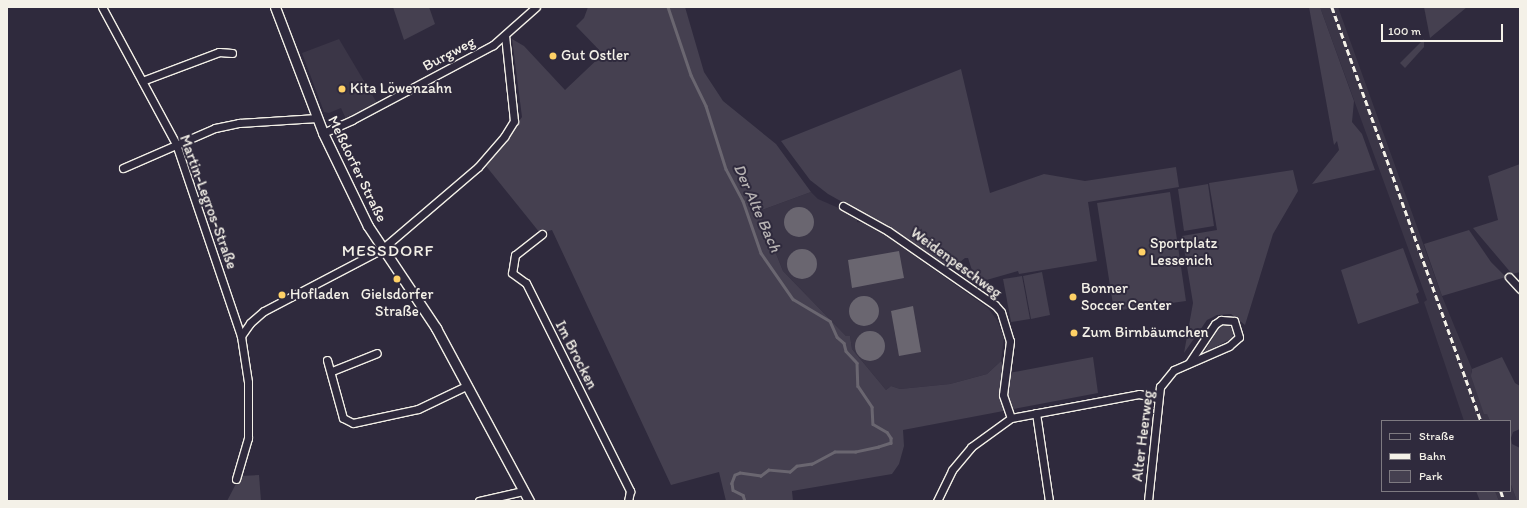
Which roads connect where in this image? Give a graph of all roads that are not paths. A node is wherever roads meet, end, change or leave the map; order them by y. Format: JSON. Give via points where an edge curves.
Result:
{"nodes":[{"id":1,"x":102,"y":7,"type":"edge"},
{"id":2,"x":275,"y":7,"type":"edge"},
{"id":3,"x":536,"y":7,"type":"edge"},
{"id":4,"x":505,"y":36,"type":"junction"},
{"id":5,"x":232,"y":53,"type":"dead end"},
{"id":6,"x":142,"y":81,"type":"junction"},
{"id":7,"x":317,"y":118,"type":"junction"},
{"id":8,"x":323,"y":133,"type":"junction"},
{"id":9,"x":176,"y":144,"type":"junction"},
{"id":10,"x":123,"y":168,"type":"dead end"},
{"id":11,"x":843,"y":206,"type":"dead end"},
{"id":12,"x":542,"y":234,"type":"dead end"},
{"id":13,"x":382,"y":250,"type":"junction"},
{"id":14,"x":1509,"y":277,"type":"dead end"},
{"id":15,"x":1520,"y":289,"type":"edge"},
{"id":16,"x":241,"y":336,"type":"junction"},
{"id":17,"x":377,"y":353,"type":"dead end"},
{"id":18,"x":327,"y":360,"type":"dead end"},
{"id":19,"x":1189,"y":364,"type":"junction"},
{"id":20,"x":332,"y":371,"type":"junction"},
{"id":21,"x":466,"y":386,"type":"junction"},
{"id":22,"x":1157,"y":398,"type":"junction"},
{"id":23,"x":1036,"y":413,"type":"junction"},
{"id":24,"x":1011,"y":418,"type":"junction"},
{"id":25,"x":236,"y":479,"type":"dead end"},
{"id":26,"x":523,"y":491,"type":"junction"},
{"id":27,"x":479,"y":501,"type":"edge"},
{"id":28,"x":528,"y":501,"type":"edge"},
{"id":29,"x":628,"y":501,"type":"edge"},
{"id":30,"x":937,"y":501,"type":"edge"},
{"id":31,"x":1049,"y":501,"type":"edge"},
{"id":32,"x":1148,"y":501,"type":"edge"}],
"edges":[{"from":1,"to":6,"type":"street","name":"Martin-Legros-Straße"},
{"from":2,"to":7,"type":"street","name":"Meßdorfer Straße"},
{"from":3,"to":4,"type":"street","name":"Burgweg"},
{"from":4,"to":8,"type":"street","name":"Burgweg","via":[[352,120]]},
{"from":4,"to":13,"type":"street","via":[[514,121],[510,128],[478,167]]},
{"from":5,"to":6,"type":"street","via":[[219,52]]},
{"from":6,"to":9,"type":"street","name":"Martin-Legros-Straße"},
{"from":7,"to":8,"type":"street","name":"Meßdorfer Straße"},
{"from":7,"to":9,"type":"street","via":[[239,123],[215,128]]},
{"from":8,"to":13,"type":"street","name":"Meßdorfer Straße"},
{"from":9,"to":10,"type":"street"},
{"from":9,"to":16,"type":"street","name":"Martin-Legros-Straße"},
{"from":11,"to":24,"type":"street","name":"Weidenpeschweg","via":[[888,231],[995,305],[1001,312],[1010,341],[1003,395]]},
{"from":12,"to":29,"type":"street","name":"Im Brocken","via":[[515,255],[512,273],[526,283],[630,491]]},
{"from":13,"to":16,"type":"street","via":[[264,311],[250,323]]},
{"from":13,"to":21,"type":"street","name":"Meßdorfer Straße","via":[[436,328]]},
{"from":14,"to":15,"type":"street"},
{"from":16,"to":25,"type":"street","via":[[248,382],[248,438]]},
{"from":17,"to":20,"type":"street"},
{"from":18,"to":20,"type":"street"},
{"from":19,"to":19,"type":"street","name":"Alter Heerweg","via":[[1229,346],[1239,337],[1234,321],[1221,320],[1215,324]]},
{"from":19,"to":22,"type":"street","name":"Alter Heerweg","via":[[1174,370],[1160,387]]},
{"from":20,"to":21,"type":"street","via":[[343,418],[353,423],[418,409]]},
{"from":21,"to":26,"type":"street","name":"Meßdorfer Straße"},
{"from":22,"to":23,"type":"street","via":[[1139,394]]},
{"from":22,"to":32,"type":"street","name":"Alter Heerweg"},
{"from":23,"to":24,"type":"street"},
{"from":23,"to":31,"type":"street"},
{"from":24,"to":30,"type":"street","via":[[971,447],[952,470]]},
{"from":26,"to":27,"type":"street"},
{"from":26,"to":28,"type":"street","name":"Meßdorfer Straße"}]}
